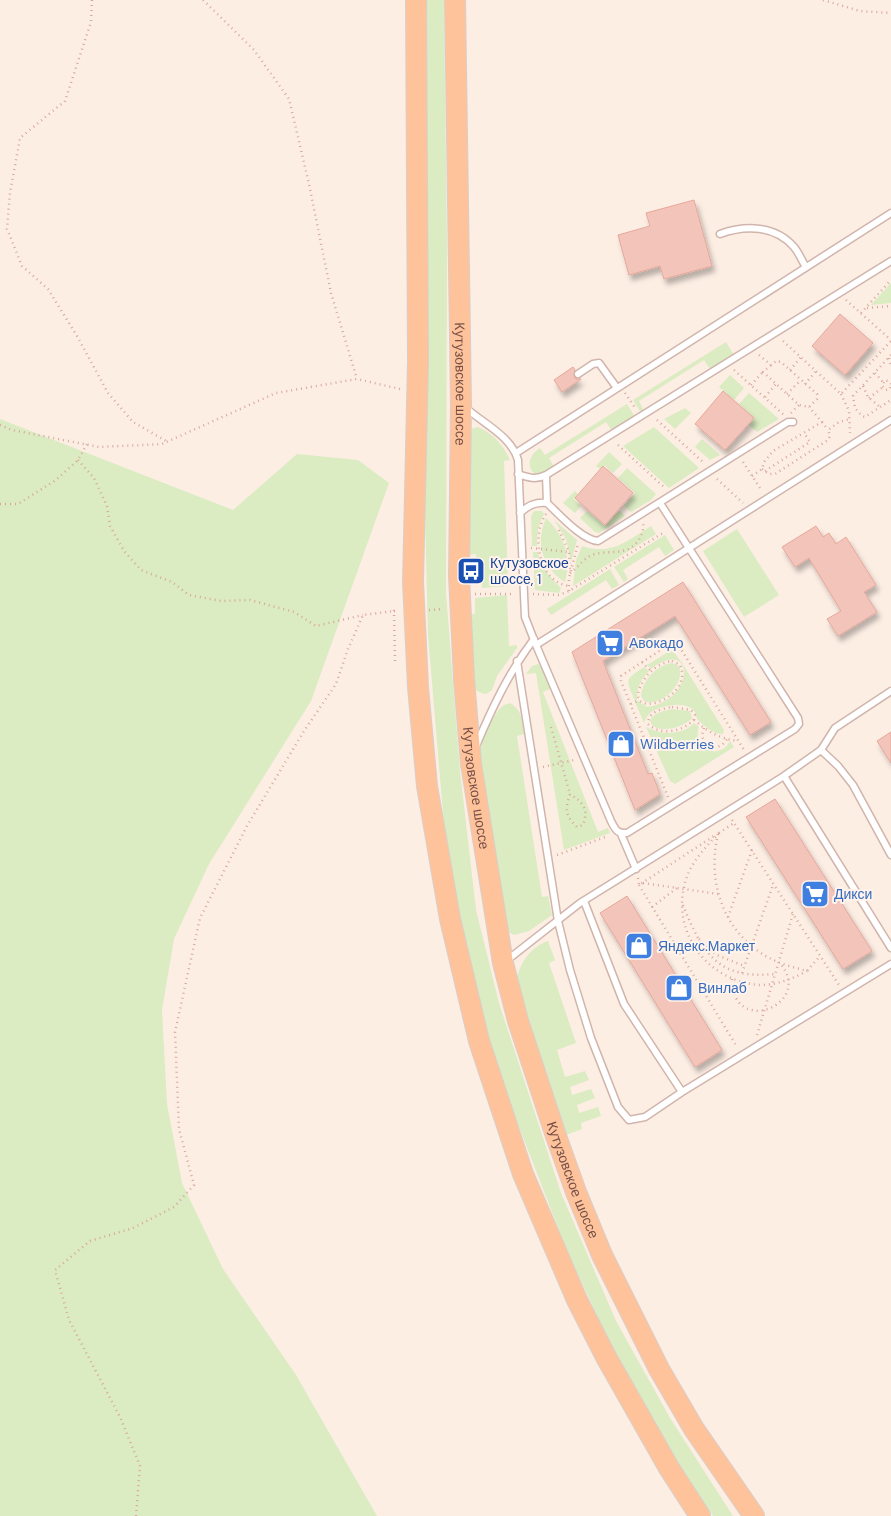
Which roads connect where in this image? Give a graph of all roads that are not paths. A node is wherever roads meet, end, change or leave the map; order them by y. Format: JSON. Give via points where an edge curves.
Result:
{"nodes":[{"id":1,"x":416,"y":0,"type":"edge"},
{"id":2,"x":455,"y":0,"type":"edge"},
{"id":3,"x":891,"y":213,"type":"edge"},
{"id":4,"x":720,"y":234,"type":"dead end"},
{"id":5,"x":891,"y":261,"type":"edge"},
{"id":6,"x":806,"y":267,"type":"junction"},
{"id":7,"x":578,"y":374,"type":"dead end"},
{"id":8,"x":619,"y":387,"type":"junction"},
{"id":9,"x":461,"y":404,"type":"junction"},
{"id":10,"x":891,"y":420,"type":"edge"},
{"id":11,"x":793,"y":422,"type":"road end"},
{"id":12,"x":516,"y":453,"type":"junction"},
{"id":13,"x":518,"y":474,"type":"junction"},
{"id":14,"x":546,"y":475,"type":"junction"},
{"id":15,"x":547,"y":503,"type":"junction"},
{"id":16,"x":660,"y":503,"type":"junction"},
{"id":17,"x":520,"y":513,"type":"junction"},
{"id":18,"x":689,"y":548,"type":"junction"},
{"id":19,"x":535,"y":642,"type":"junction"},
{"id":20,"x":517,"y":661,"type":"junction"},
{"id":21,"x":891,"y":691,"type":"edge"},
{"id":22,"x":821,"y":750,"type":"junction"},
{"id":23,"x":471,"y":764,"type":"junction"},
{"id":24,"x":784,"y":776,"type":"junction"},
{"id":25,"x":618,"y":832,"type":"junction"},
{"id":26,"x":891,"y":855,"type":"edge"},
{"id":27,"x":636,"y":869,"type":"junction"},
{"id":28,"x":584,"y":901,"type":"junction"},
{"id":29,"x":558,"y":921,"type":"junction"},
{"id":30,"x":891,"y":948,"type":"edge"},
{"id":31,"x":503,"y":963,"type":"junction"},
{"id":32,"x":891,"y":964,"type":"edge"},
{"id":33,"x":682,"y":1092,"type":"junction"},
{"id":34,"x":700,"y":1516,"type":"edge"},
{"id":35,"x":754,"y":1516,"type":"edge"}],
"edges":[{"from":1,"to":34,"type":"main road","via":[[418,361],[413,582],[427,786],[450,919],[479,1041],[523,1174],[577,1300],[606,1357]]},
{"from":2,"to":9,"type":"main road","name":"Кутузовское шоссе"},
{"from":3,"to":6,"type":"lane"},
{"from":4,"to":6,"type":"lane","via":[[734,229],[767,229],[794,247]]},
{"from":5,"to":14,"type":"lane"},
{"from":6,"to":8,"type":"lane"},
{"from":7,"to":8,"type":"lane","via":[[599,363]]},
{"from":8,"to":12,"type":"lane"},
{"from":9,"to":12,"type":"lane","via":[[503,436]]},
{"from":9,"to":23,"type":"main road","name":"Кутузовское шоссе","via":[[459,576]]},
{"from":10,"to":18,"type":"lane"},
{"from":11,"to":16,"type":"lane","via":[[709,469]]},
{"from":12,"to":13,"type":"lane"},
{"from":13,"to":14,"type":"lane","via":[[538,479]]},
{"from":13,"to":17,"type":"lane"},
{"from":14,"to":15,"type":"lane"},
{"from":15,"to":16,"type":"lane","via":[[593,541],[604,539]]},
{"from":15,"to":17,"type":"lane","via":[[529,505]]},
{"from":16,"to":18,"type":"lane"},
{"from":17,"to":19,"type":"lane","via":[[525,617]]},
{"from":18,"to":19,"type":"lane"},
{"from":18,"to":25,"type":"lane","via":[[799,724],[627,833]]},
{"from":19,"to":20,"type":"lane"},
{"from":19,"to":25,"type":"lane"},
{"from":20,"to":23,"type":"lane","via":[[502,687]]},
{"from":20,"to":29,"type":"lane"},
{"from":21,"to":22,"type":"lane","via":[[835,728]]},
{"from":22,"to":24,"type":"lane"},
{"from":22,"to":26,"type":"lane","via":[[853,785]]},
{"from":23,"to":31,"type":"main road","name":"Кутузовское шоссе"},
{"from":24,"to":27,"type":"lane"},
{"from":24,"to":30,"type":"lane"},
{"from":25,"to":27,"type":"lane"},
{"from":27,"to":28,"type":"lane"},
{"from":28,"to":29,"type":"lane"},
{"from":28,"to":33,"type":"lane","via":[[624,1004]]},
{"from":29,"to":31,"type":"lane"},
{"from":29,"to":33,"type":"lane","via":[[591,1038],[618,1107],[629,1120],[646,1117]]},
{"from":31,"to":35,"type":"main road","name":"Кутузовское шоссе","via":[[518,1021],[556,1136],[602,1255],[659,1369],[694,1429]]},
{"from":32,"to":33,"type":"lane"}]}
